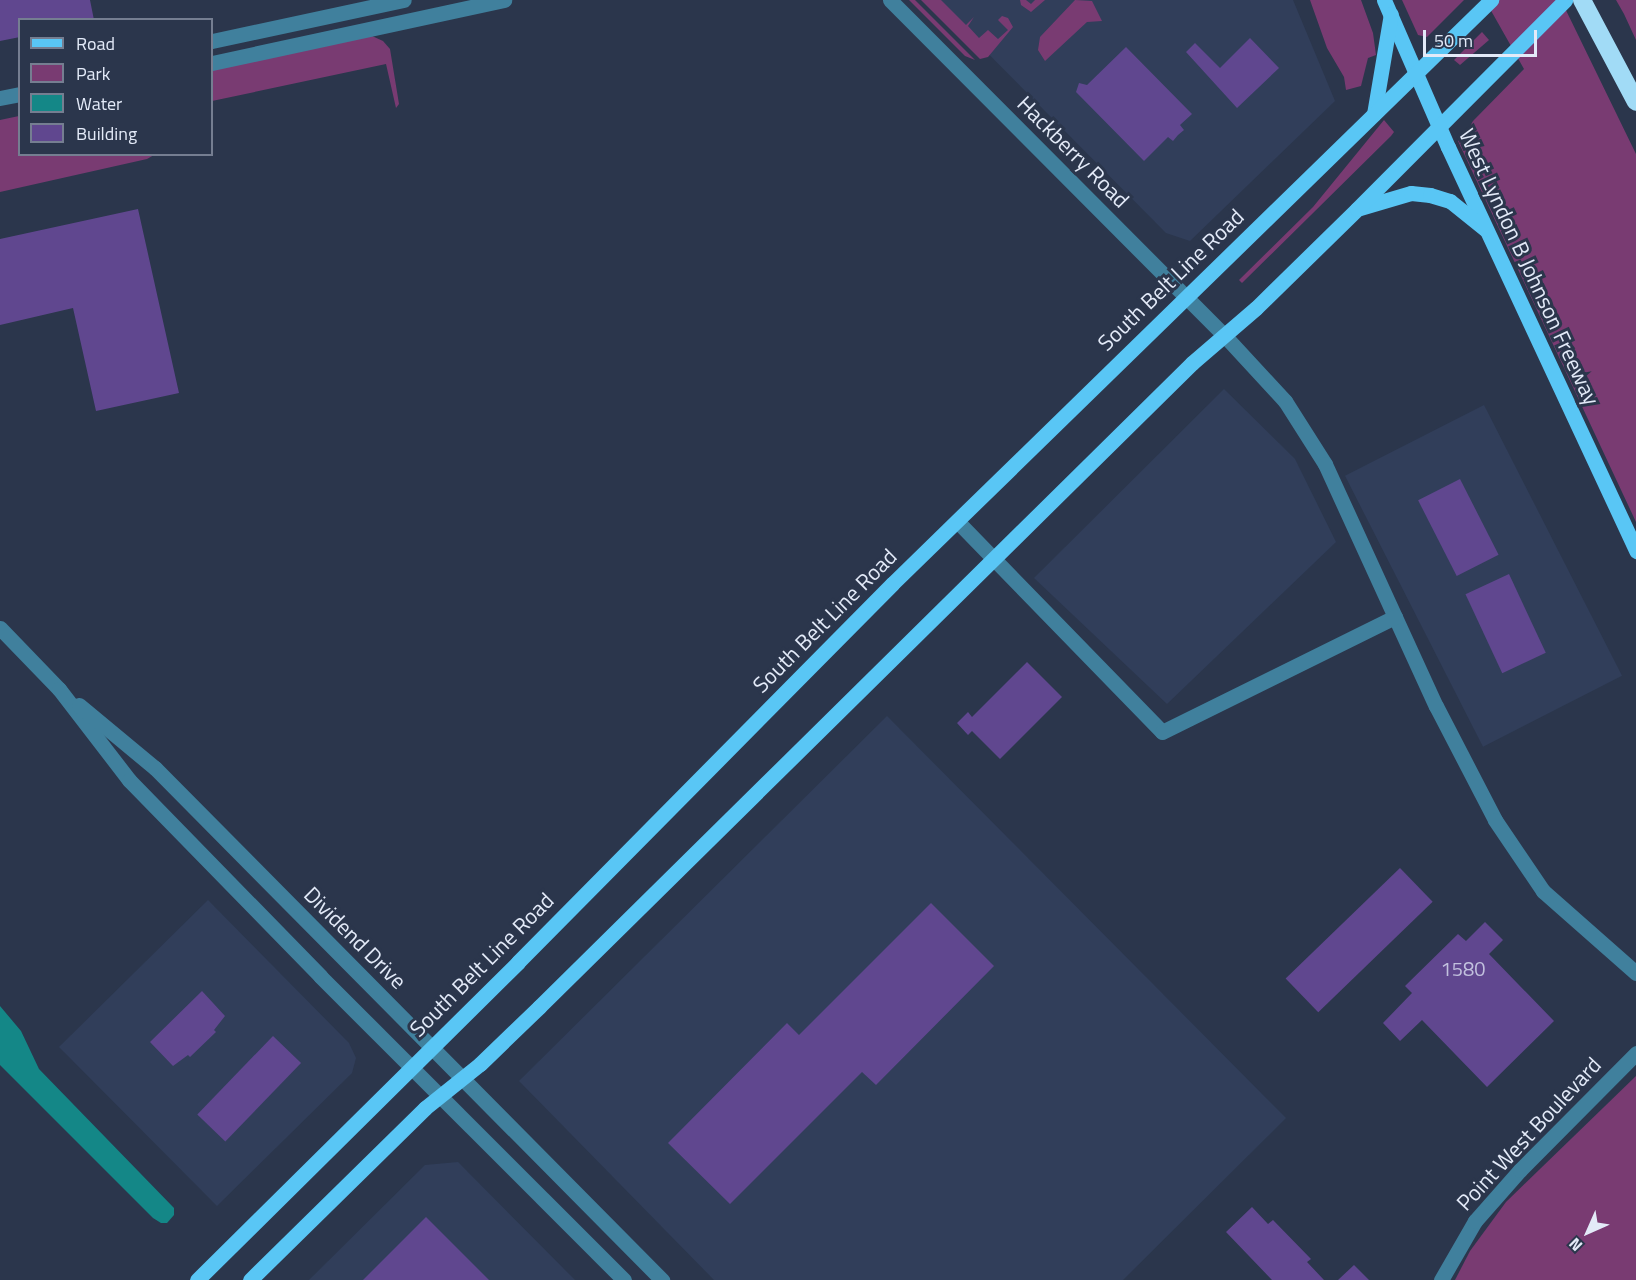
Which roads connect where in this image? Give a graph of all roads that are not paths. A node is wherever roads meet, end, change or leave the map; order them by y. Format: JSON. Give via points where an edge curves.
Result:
{"nodes":[{"id":1,"x":404,"y":0,"type":"edge"},
{"id":2,"x":504,"y":0,"type":"edge"},
{"id":3,"x":890,"y":0,"type":"edge"},
{"id":4,"x":1491,"y":0,"type":"edge"},
{"id":5,"x":1565,"y":0,"type":"edge"},
{"id":6,"x":1582,"y":0,"type":"edge"},
{"id":7,"x":386,"y":4,"type":"junction"},
{"id":8,"x":1387,"y":7,"type":"edge"},
{"id":9,"x":391,"y":25,"type":"junction"},
{"id":10,"x":213,"y":41,"type":"edge"},
{"id":11,"x":213,"y":63,"type":"edge"},
{"id":12,"x":1417,"y":72,"type":"junction"},
{"id":13,"x":18,"y":94,"type":"edge"},
{"id":14,"x":0,"y":98,"type":"edge"},
{"id":15,"x":1636,"y":102,"type":"edge"},
{"id":16,"x":1374,"y":114,"type":"junction"},
{"id":17,"x":1439,"y":126,"type":"junction"},
{"id":18,"x":1357,"y":209,"type":"junction"},
{"id":19,"x":1487,"y":231,"type":"junction"},
{"id":20,"x":1185,"y":298,"type":"junction"},
{"id":21,"x":1224,"y":335,"type":"junction"},
{"id":22,"x":957,"y":521,"type":"junction"},
{"id":23,"x":1636,"y":551,"type":"edge"},
{"id":24,"x":993,"y":559,"type":"junction"},
{"id":25,"x":1395,"y":617,"type":"junction"},
{"id":26,"x":0,"y":628,"type":"edge"},
{"id":27,"x":58,"y":689,"type":"junction"},
{"id":28,"x":1636,"y":973,"type":"edge"},
{"id":29,"x":432,"y":1047,"type":"junction"},
{"id":30,"x":1636,"y":1053,"type":"edge"},
{"id":31,"x":411,"y":1066,"type":"junction"},
{"id":32,"x":463,"y":1078,"type":"junction"},
{"id":33,"x":441,"y":1096,"type":"junction"},
{"id":34,"x":197,"y":1280,"type":"edge"},
{"id":35,"x":250,"y":1280,"type":"edge"},
{"id":36,"x":624,"y":1280,"type":"edge"},
{"id":37,"x":662,"y":1280,"type":"edge"},
{"id":38,"x":1441,"y":1280,"type":"edge"}],
"edges":[{"from":1,"to":7,"type":"street"},
{"from":2,"to":9,"type":"street"},
{"from":3,"to":20,"type":"street","name":"Hackberry Road"},
{"from":4,"to":12,"type":"main road","name":"South Belt Line Road"},
{"from":5,"to":17,"type":"main road"},
{"from":6,"to":15,"type":"highway"},
{"from":7,"to":9,"type":"street"},
{"from":7,"to":10,"type":"street"},
{"from":8,"to":12,"type":"main road","name":"West Lyndon B Johnson Freeway"},
{"from":8,"to":16,"type":"main road"},
{"from":9,"to":11,"type":"street"},
{"from":12,"to":16,"type":"main road","name":"South Belt Line Road"},
{"from":12,"to":17,"type":"main road","name":"West Lyndon B Johnson Freeway"},
{"from":13,"to":14,"type":"street"},
{"from":16,"to":20,"type":"main road","name":"South Belt Line Road"},
{"from":17,"to":18,"type":"main road"},
{"from":17,"to":19,"type":"main road","name":"West Lyndon B Johnson Freeway"},
{"from":18,"to":19,"type":"main road","via":[[1411,194],[1430,195],[1450,201]]},
{"from":18,"to":21,"type":"main road"},
{"from":19,"to":23,"type":"main road","name":"West Lyndon B Johnson Freeway"},
{"from":20,"to":21,"type":"street","name":"Hackberry Road"},
{"from":20,"to":22,"type":"main road","name":"South Belt Line Road"},
{"from":21,"to":24,"type":"main road"},
{"from":21,"to":25,"type":"street","name":"Hackberry Road","via":[[1284,401],[1325,464]]},
{"from":22,"to":24,"type":"street"},
{"from":22,"to":29,"type":"main road","name":"South Belt Line Road"},
{"from":24,"to":25,"type":"street","via":[[1162,732]]},
{"from":24,"to":32,"type":"main road"},
{"from":25,"to":28,"type":"street","name":"Hackberry Road","via":[[1436,706],[1513,847],[1543,891]]},
{"from":26,"to":27,"type":"street","name":"Dividend Drive"},
{"from":27,"to":29,"type":"street","name":"Dividend Drive","via":[[156,768]]},
{"from":27,"to":31,"type":"street","name":"Dividend Drive","via":[[129,780]]},
{"from":29,"to":31,"type":"main road","name":"South Belt Line Road"},
{"from":29,"to":32,"type":"street","name":"Dividend Drive"},
{"from":30,"to":38,"type":"street","name":"Point West Boulevard","via":[[1475,1221]]},
{"from":31,"to":33,"type":"street","name":"Dividend Drive"},
{"from":31,"to":34,"type":"main road","name":"South Belt Line Road"},
{"from":32,"to":33,"type":"main road"},
{"from":32,"to":37,"type":"street","name":"Dividend Drive"},
{"from":33,"to":35,"type":"main road"},
{"from":33,"to":36,"type":"street","name":"Dividend Drive"}]}
